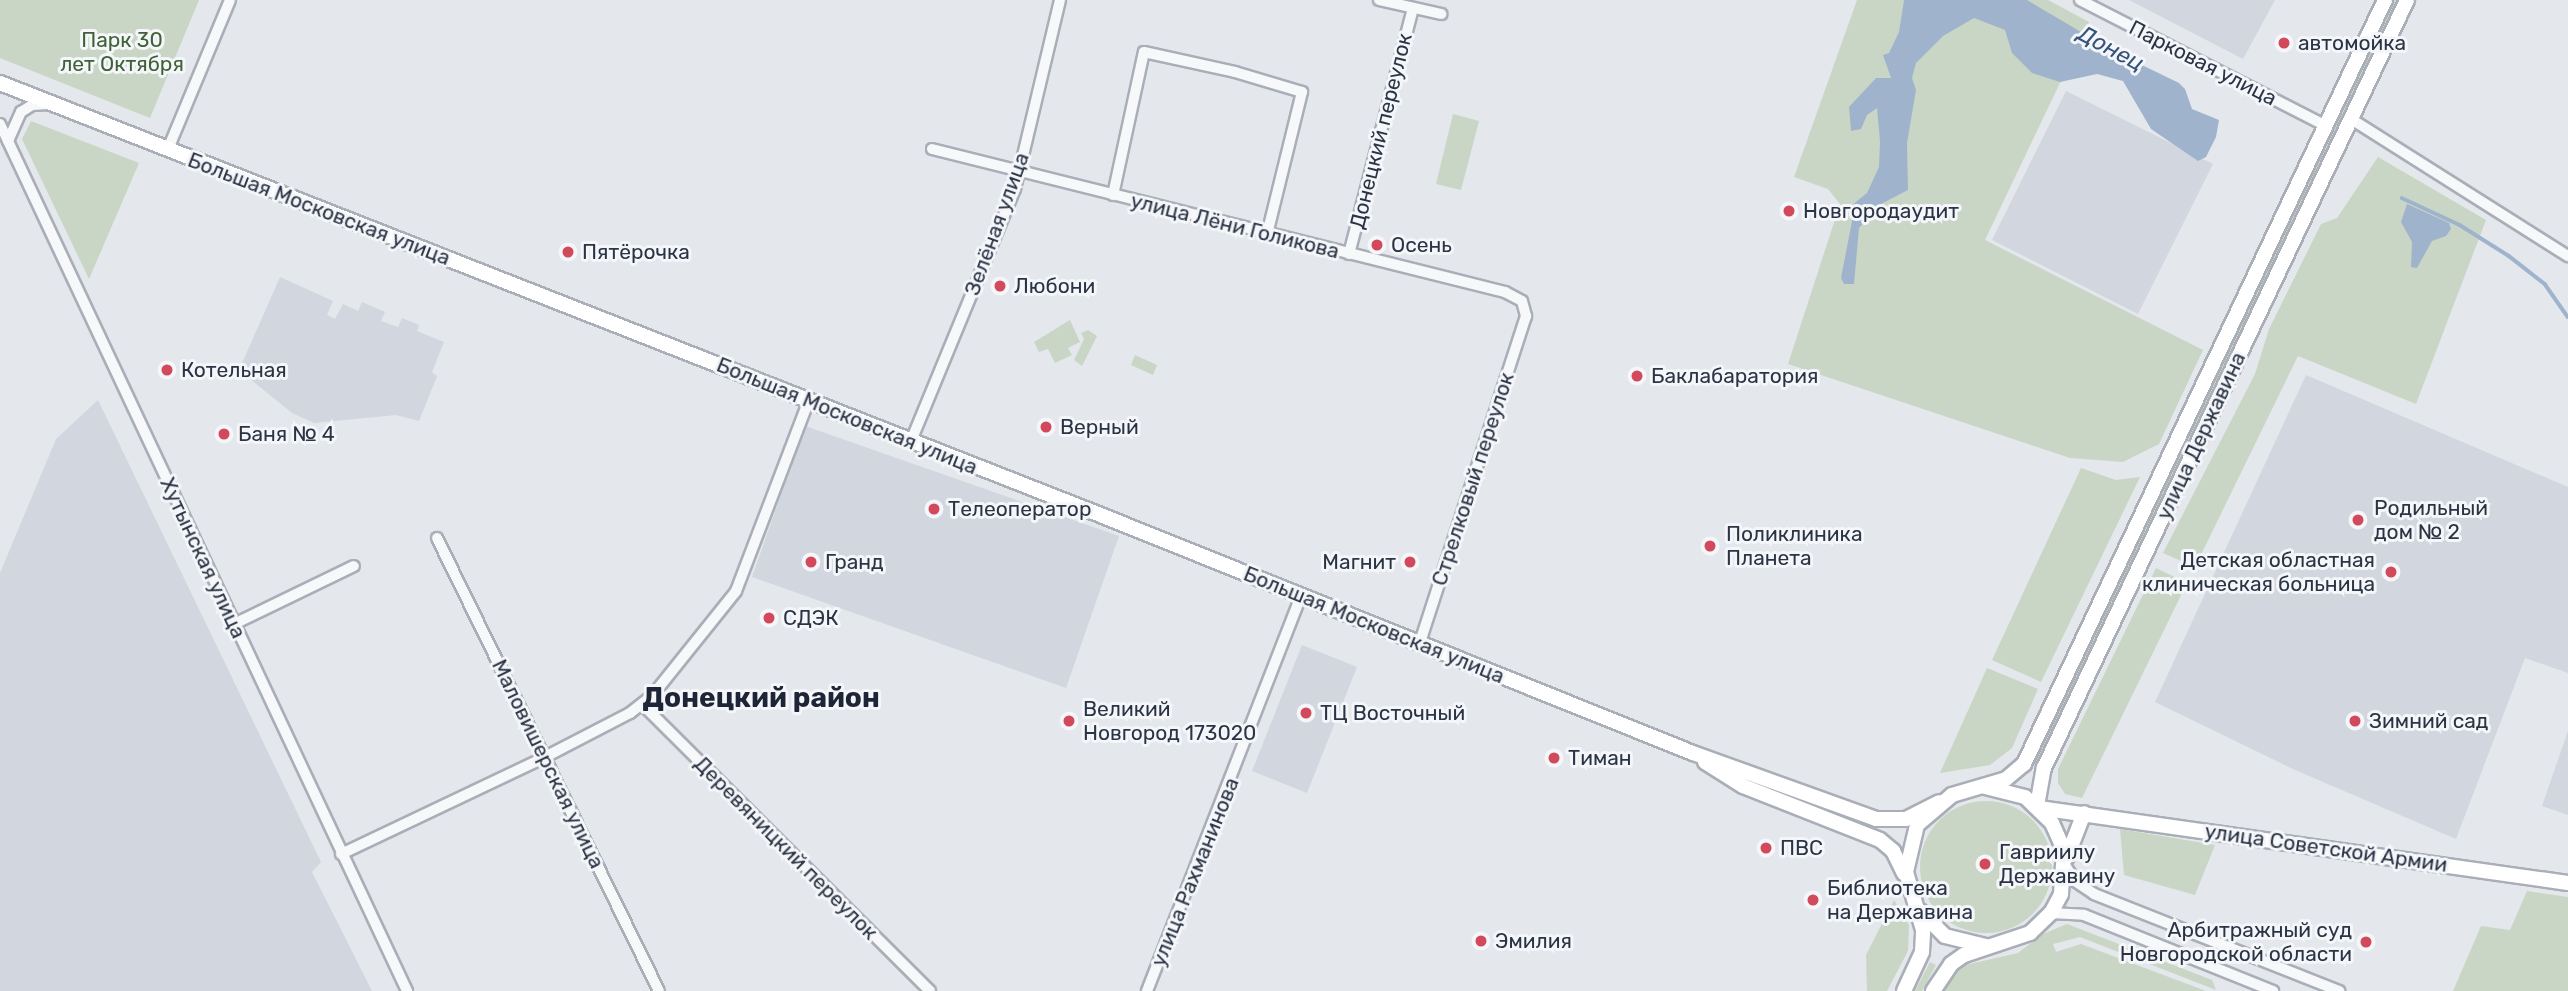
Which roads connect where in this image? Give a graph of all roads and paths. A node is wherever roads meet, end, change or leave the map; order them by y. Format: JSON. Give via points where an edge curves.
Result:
{"nodes":[{"id":1,"x":230,"y":0,"type":"edge"},
{"id":2,"x":1060,"y":0,"type":"edge"},
{"id":3,"x":1379,"y":0,"type":"edge"},
{"id":4,"x":2080,"y":0,"type":"edge"},
{"id":5,"x":2385,"y":0,"type":"edge"},
{"id":6,"x":2407,"y":0,"type":"edge"},
{"id":7,"x":1412,"y":8,"type":"junction"},
{"id":8,"x":1441,"y":14,"type":"dead end"},
{"id":9,"x":0,"y":83,"type":"edge"},
{"id":10,"x":52,"y":104,"type":"junction"},
{"id":11,"x":2351,"y":119,"type":"junction"},
{"id":12,"x":0,"y":124,"type":"edge"},
{"id":13,"x":2326,"y":127,"type":"junction"},
{"id":14,"x":8,"y":141,"type":"junction"},
{"id":15,"x":168,"y":149,"type":"junction"},
{"id":16,"x":932,"y":149,"type":"dead end"},
{"id":17,"x":1020,"y":171,"type":"junction"},
{"id":18,"x":1113,"y":195,"type":"junction"},
{"id":19,"x":1267,"y":234,"type":"junction"},
{"id":20,"x":1349,"y":254,"type":"junction"},
{"id":21,"x":2568,"y":256,"type":"edge"},
{"id":22,"x":1526,"y":316,"type":"joint"},
{"id":23,"x":809,"y":400,"type":"junction"},
{"id":24,"x":911,"y":441,"type":"junction"},
{"id":25,"x":437,"y":538,"type":"dead end"},
{"id":26,"x":354,"y":566,"type":"dead end"},
{"id":27,"x":1301,"y":596,"type":"junction"},
{"id":28,"x":234,"y":624,"type":"junction"},
{"id":29,"x":1420,"y":643,"type":"junction"},
{"id":30,"x":643,"y":705,"type":"junction"},
{"id":31,"x":1693,"y":753,"type":"junction"},
{"id":32,"x":545,"y":757,"type":"junction"},
{"id":33,"x":1966,"y":790,"type":"junction"},
{"id":34,"x":1939,"y":802,"type":"junction"},
{"id":35,"x":2038,"y":807,"type":"junction"},
{"id":36,"x":2084,"y":813,"type":"junction"},
{"id":37,"x":341,"y":854,"type":"junction"},
{"id":38,"x":2065,"y":865,"type":"junction"},
{"id":39,"x":2568,"y":883,"type":"edge"},
{"id":40,"x":1911,"y":895,"type":"junction"},
{"id":41,"x":2051,"y":913,"type":"junction"},
{"id":42,"x":1991,"y":947,"type":"junction"},
{"id":43,"x":407,"y":991,"type":"edge"},
{"id":44,"x":659,"y":991,"type":"edge"},
{"id":45,"x":930,"y":991,"type":"edge"},
{"id":46,"x":1147,"y":991,"type":"edge"},
{"id":47,"x":1904,"y":991,"type":"edge"},
{"id":48,"x":1933,"y":991,"type":"edge"},
{"id":49,"x":2273,"y":991,"type":"edge"},
{"id":50,"x":2339,"y":991,"type":"edge"}],
"edges":[{"from":1,"to":15,"type":"street"},
{"from":2,"to":17,"type":"street","name":"Зелёная улица"},
{"from":3,"to":7,"type":"street"},
{"from":4,"to":13,"type":"street","name":"Парковая улица"},
{"from":5,"to":13,"type":"main road","name":"улица Державина"},
{"from":6,"to":11,"type":"main road","name":"улица Державина"},
{"from":7,"to":8,"type":"street"},
{"from":7,"to":20,"type":"street","name":"Донецкий переулок"},
{"from":9,"to":10,"type":"main road","name":"Большая Московская улица"},
{"from":10,"to":14,"type":"street","via":[[32,105],[21,112]]},
{"from":10,"to":15,"type":"main road","name":"Большая Московская улица"},
{"from":11,"to":21,"type":"street"},
{"from":11,"to":35,"type":"main road","name":"улица Державина","via":[[2044,768]]},
{"from":12,"to":14,"type":"street","name":"Хутынская улица"},
{"from":13,"to":33,"type":"main road","name":"улица Державина","via":[[2024,764],[2006,779]]},
{"from":14,"to":28,"type":"street","name":"Хутынская улица"},
{"from":15,"to":23,"type":"main road","name":"Большая Московская улица"},
{"from":16,"to":17,"type":"street","name":"улица Лёни Голикова"},
{"from":17,"to":18,"type":"street","name":"улица Лёни Голикова"},
{"from":17,"to":24,"type":"street","name":"Зелёная улица"},
{"from":18,"to":19,"type":"street","name":"улица Лёни Голикова"},
{"from":18,"to":19,"type":"street","via":[[1144,52],[1236,72],[1302,92]]},
{"from":19,"to":20,"type":"street","name":"улица Лёни Голикова"},
{"from":20,"to":22,"type":"street","name":"улица Лёни Голикова","via":[[1512,294],[1522,301]]},
{"from":22,"to":29,"type":"street","name":"Стрелковый переулок"},
{"from":23,"to":24,"type":"main road","name":"Большая Московская улица"},
{"from":23,"to":30,"type":"street","via":[[736,592]]},
{"from":24,"to":27,"type":"main road","name":"Большая Московская улица"},
{"from":25,"to":32,"type":"street","name":"Маловишерская улица"},
{"from":26,"to":28,"type":"street"},
{"from":27,"to":29,"type":"main road","name":"Большая Московская улица"},
{"from":27,"to":46,"type":"street","name":"улица Рахманинова"},
{"from":28,"to":37,"type":"street","name":"Хутынская улица"},
{"from":29,"to":31,"type":"main road","name":"Большая Московская улица"},
{"from":30,"to":32,"type":"street"},
{"from":30,"to":45,"type":"street","name":"Деревяницкий переулок"},
{"from":31,"to":34,"type":"main road","name":"Большая Московская улица","via":[[1876,819],[1906,819]]},
{"from":31,"to":40,"type":"main road","name":"Большая Московская улица","via":[[1743,786],[1881,840],[1893,851]]},
{"from":32,"to":37,"type":"street"},
{"from":32,"to":44,"type":"street","name":"Маловишерская улица"},
{"from":33,"to":34,"type":"main road","name":"улица Державина"},
{"from":33,"to":35,"type":"main road","name":"улица Державина","via":[[2003,789]]},
{"from":34,"to":40,"type":"main road","name":"улица Державина","via":[[1911,840]]},
{"from":35,"to":36,"type":"main road","name":"улица Советской Армии"},
{"from":35,"to":38,"type":"main road","name":"улица Державина","via":[[2059,836]]},
{"from":36,"to":38,"type":"main road"},
{"from":36,"to":39,"type":"main road","name":"улица Советской Армии"},
{"from":37,"to":43,"type":"street","name":"Хутынская улица"},
{"from":38,"to":41,"type":"main road","name":"улица Державина","via":[[2061,894]]},
{"from":38,"to":50,"type":"street","via":[[2075,881],[2094,894]]},
{"from":40,"to":42,"type":"main road","via":[[1945,936]]},
{"from":40,"to":47,"type":"main road","name":"улица Державина","via":[[1923,930],[1922,952]]},
{"from":41,"to":42,"type":"main road","via":[[2018,940]]},
{"from":41,"to":49,"type":"street","via":[[2084,915]]},
{"from":42,"to":48,"type":"main road","via":[[1951,964]]}]}
